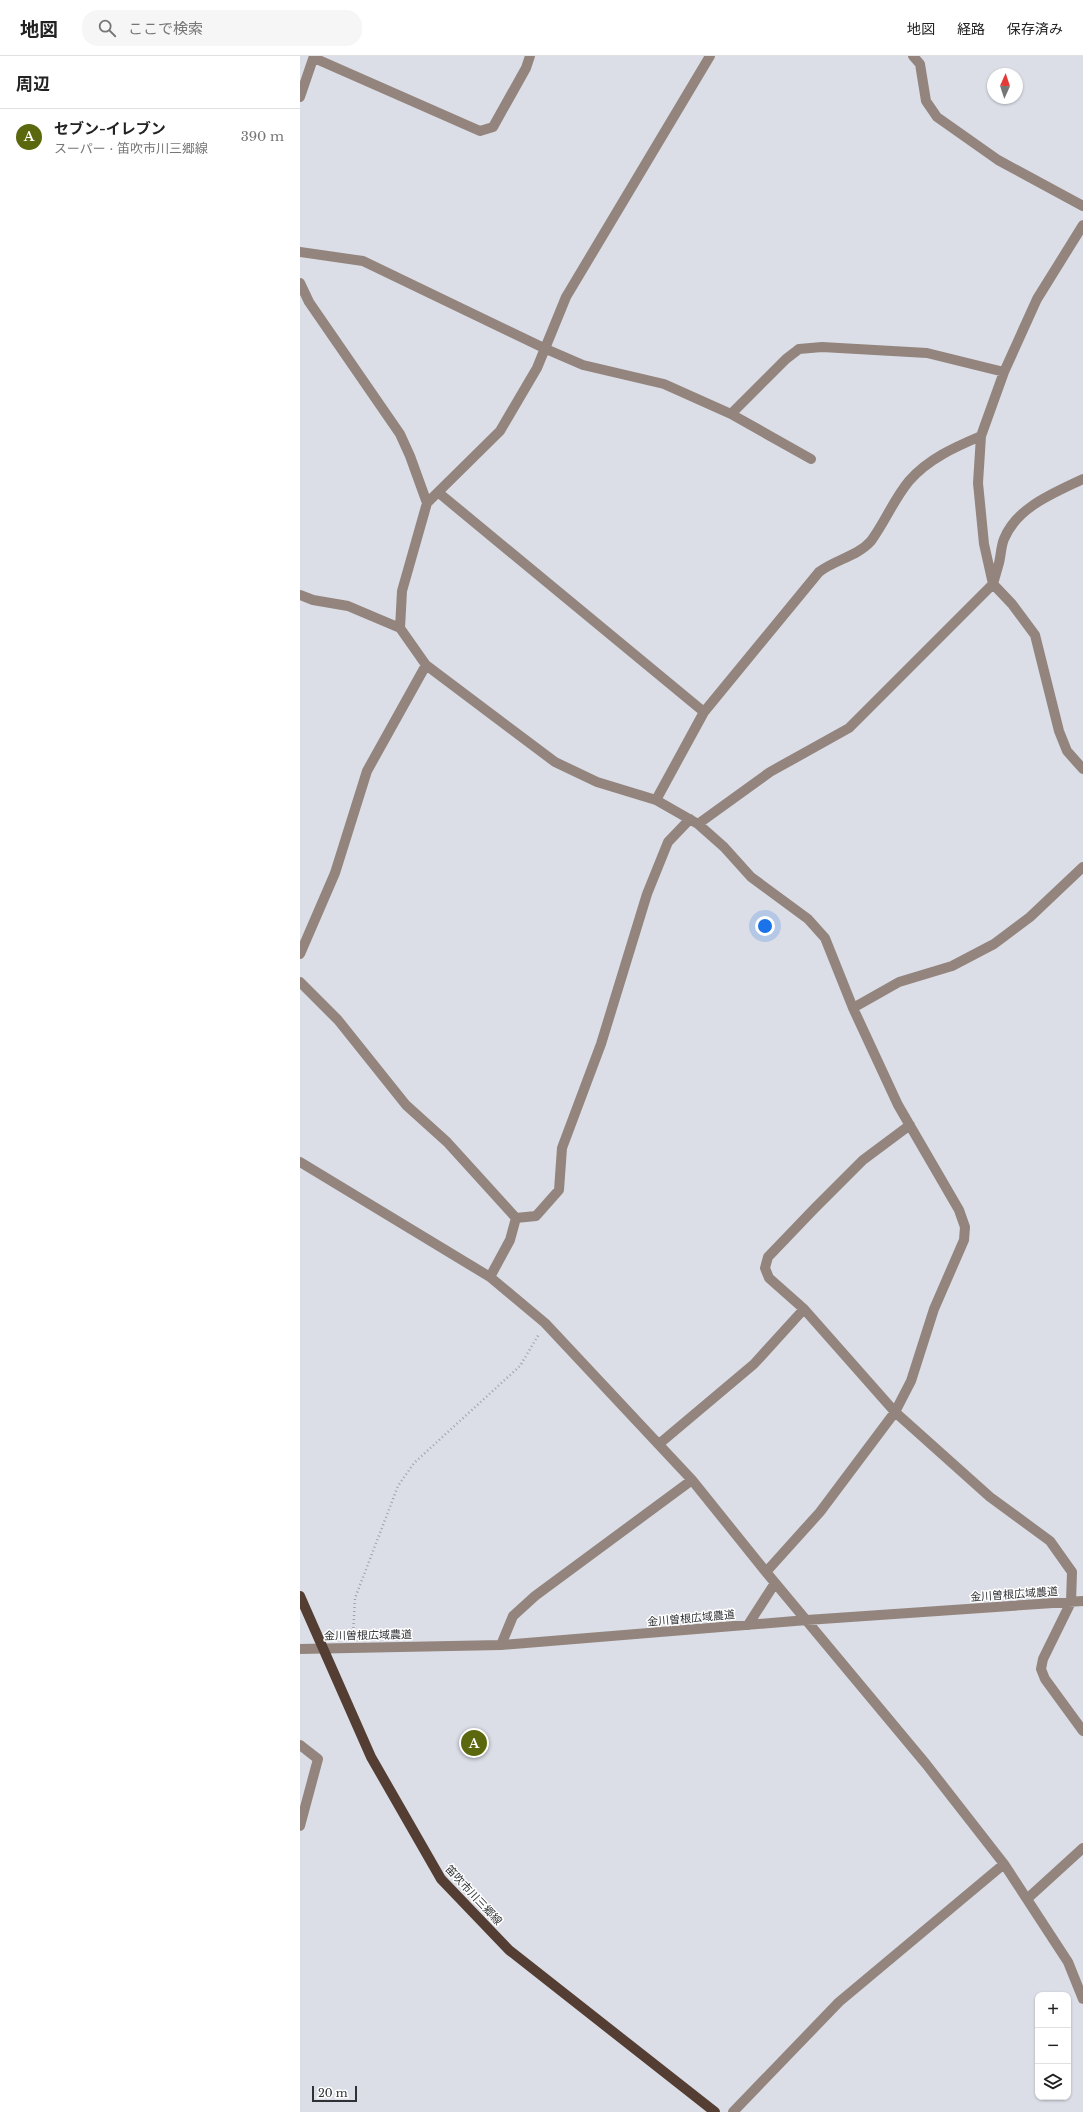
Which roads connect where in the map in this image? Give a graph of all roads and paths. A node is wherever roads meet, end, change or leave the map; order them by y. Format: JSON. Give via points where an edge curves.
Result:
{"nodes":[{"id":1,"x":530,"y":56,"type":"edge"},
{"id":2,"x":710,"y":56,"type":"edge"},
{"id":3,"x":913,"y":56,"type":"edge"},
{"id":4,"x":314,"y":57,"type":"edge"},
{"id":5,"x":300,"y":97,"type":"edge"},
{"id":6,"x":1083,"y":206,"type":"edge"},
{"id":7,"x":1083,"y":225,"type":"edge"},
{"id":8,"x":300,"y":252,"type":"edge"},
{"id":9,"x":300,"y":283,"type":"edge"},
{"id":10,"x":546,"y":349,"type":"junction"},
{"id":11,"x":1004,"y":372,"type":"junction"},
{"id":12,"x":731,"y":414,"type":"junction"},
{"id":13,"x":981,"y":436,"type":"junction"},
{"id":14,"x":811,"y":459,"type":"dead end"},
{"id":15,"x":1083,"y":479,"type":"edge"},
{"id":16,"x":439,"y":493,"type":"junction"},
{"id":17,"x":427,"y":503,"type":"junction"},
{"id":18,"x":993,"y":584,"type":"junction"},
{"id":19,"x":300,"y":595,"type":"edge"},
{"id":20,"x":400,"y":628,"type":"junction"},
{"id":21,"x":426,"y":665,"type":"junction"},
{"id":22,"x":704,"y":712,"type":"junction"},
{"id":23,"x":1083,"y":769,"type":"edge"},
{"id":24,"x":656,"y":800,"type":"junction"},
{"id":25,"x":694,"y":821,"type":"junction"},
{"id":26,"x":1083,"y":867,"type":"edge"},
{"id":27,"x":300,"y":954,"type":"edge"},
{"id":28,"x":300,"y":982,"type":"edge"},
{"id":29,"x":853,"y":1008,"type":"junction"},
{"id":30,"x":910,"y":1125,"type":"junction"},
{"id":31,"x":300,"y":1162,"type":"edge"},
{"id":32,"x":516,"y":1218,"type":"junction"},
{"id":33,"x":490,"y":1277,"type":"junction"},
{"id":34,"x":804,"y":1309,"type":"junction"},
{"id":35,"x":545,"y":1323,"type":"junction"},
{"id":36,"x":895,"y":1412,"type":"junction"},
{"id":37,"x":659,"y":1444,"type":"junction"},
{"id":38,"x":692,"y":1480,"type":"junction"},
{"id":39,"x":766,"y":1572,"type":"junction"},
{"id":40,"x":775,"y":1583,"type":"junction"},
{"id":41,"x":1083,"y":1593,"type":"edge"},
{"id":42,"x":300,"y":1596,"type":"edge"},
{"id":43,"x":1083,"y":1601,"type":"edge"},
{"id":44,"x":1071,"y":1602,"type":"junction"},
{"id":45,"x":807,"y":1620,"type":"junction"},
{"id":46,"x":748,"y":1625,"type":"junction"},
{"id":47,"x":502,"y":1645,"type":"junction"},
{"id":48,"x":324,"y":1648,"type":"junction"},
{"id":49,"x":353,"y":1648,"type":"junction"},
{"id":50,"x":300,"y":1649,"type":"edge"},
{"id":51,"x":1083,"y":1731,"type":"edge"},
{"id":52,"x":300,"y":1744,"type":"edge"},
{"id":53,"x":300,"y":1826,"type":"edge"},
{"id":54,"x":1083,"y":1848,"type":"edge"},
{"id":55,"x":1004,"y":1864,"type":"junction"},
{"id":56,"x":1027,"y":1899,"type":"junction"},
{"id":57,"x":1083,"y":1999,"type":"edge"},
{"id":58,"x":715,"y":2112,"type":"edge"},
{"id":59,"x":733,"y":2112,"type":"edge"}],
"edges":[{"from":1,"to":4,"type":"street","via":[[493,127],[480,132]]},
{"from":2,"to":10,"type":"street","via":[[566,297]]},
{"from":3,"to":6,"type":"street","via":[[920,64],[926,102],[937,117],[998,160]]},
{"from":4,"to":5,"type":"street"},
{"from":7,"to":11,"type":"street","via":[[1037,299]]},
{"from":8,"to":10,"type":"street","via":[[363,261]]},
{"from":9,"to":17,"type":"street","via":[[309,302],[400,434]]},
{"from":10,"to":12,"type":"street","via":[[583,365],[664,384]]},
{"from":10,"to":16,"type":"street","via":[[500,431]]},
{"from":11,"to":12,"type":"street","via":[[927,354],[822,347],[799,350],[786,359]]},
{"from":11,"to":13,"type":"street"},
{"from":12,"to":14,"type":"street"},
{"from":13,"to":18,"type":"street","via":[[978,482],[984,544]]},
{"from":13,"to":22,"type":"street","via":[[944,451],[909,481],[870,542],[851,555],[828,564],[819,572]]},
{"from":15,"to":18,"type":"street","via":[[1045,498],[1021,514],[1010,526],[1003,540]]},
{"from":16,"to":17,"type":"street"},
{"from":16,"to":22,"type":"street"},
{"from":17,"to":20,"type":"street","via":[[402,591]]},
{"from":18,"to":23,"type":"street","via":[[1012,604],[1035,636],[1059,730],[1067,751]]},
{"from":18,"to":25,"type":"street","via":[[849,728],[770,772]]},
{"from":19,"to":20,"type":"street","via":[[348,606]]},
{"from":20,"to":21,"type":"street"},
{"from":21,"to":24,"type":"street","via":[[555,762],[597,782]]},
{"from":21,"to":27,"type":"street","via":[[367,771],[335,873]]},
{"from":22,"to":24,"type":"street"},
{"from":24,"to":25,"type":"street"},
{"from":25,"to":29,"type":"street","via":[[724,847],[751,877],[808,919],[825,938]]},
{"from":25,"to":32,"type":"street","via":[[668,842],[647,894],[601,1044],[562,1148],[559,1190],[536,1216]]},
{"from":26,"to":29,"type":"street","via":[[1030,917],[994,944],[952,966],[899,982]]},
{"from":28,"to":32,"type":"street","via":[[338,1020],[406,1105],[447,1142]]},
{"from":29,"to":30,"type":"street","via":[[898,1105]]},
{"from":30,"to":34,"type":"street","via":[[863,1160],[768,1257],[766,1268],[769,1278]]},
{"from":30,"to":36,"type":"street","via":[[965,1227],[964,1240],[934,1309],[911,1381]]},
{"from":31,"to":33,"type":"street"},
{"from":32,"to":33,"type":"street","via":[[510,1240]]},
{"from":33,"to":35,"type":"street"},
{"from":34,"to":36,"type":"street"},
{"from":34,"to":37,"type":"street","via":[[754,1364]]},
{"from":35,"to":37,"type":"street"},
{"from":35,"to":49,"type":"path","via":[[520,1366],[414,1463],[398,1486],[355,1598]]},
{"from":36,"to":39,"type":"street","via":[[820,1512]]},
{"from":36,"to":44,"type":"street","via":[[990,1497],[1050,1541],[1072,1572]]},
{"from":37,"to":38,"type":"street"},
{"from":38,"to":39,"type":"street"},
{"from":38,"to":47,"type":"street","via":[[535,1596],[513,1616]]},
{"from":39,"to":40,"type":"street"},
{"from":40,"to":45,"type":"street"},
{"from":40,"to":46,"type":"street"},
{"from":41,"to":44,"type":"street"},
{"from":42,"to":48,"type":"main road","name":"笛吹市川三郷線"},
{"from":43,"to":44,"type":"street","name":"金川曽根広域農道"},
{"from":44,"to":45,"type":"street","name":"金川曽根広域農道"},
{"from":44,"to":51,"type":"street","via":[[1043,1659],[1041,1669],[1045,1679]]},
{"from":45,"to":46,"type":"street","name":"金川曽根広域農道"},
{"from":45,"to":55,"type":"street","via":[[926,1764]]},
{"from":46,"to":47,"type":"street","name":"金川曽根広域農道"},
{"from":47,"to":49,"type":"street","name":"金川曽根広域農道"},
{"from":48,"to":49,"type":"street","name":"金川曽根広域農道"},
{"from":48,"to":50,"type":"street","name":"金川曽根広域農道"},
{"from":48,"to":58,"type":"main road","name":"笛吹市川三郷線","via":[[371,1758],[441,1879],[509,1950]]},
{"from":52,"to":53,"type":"street","via":[[318,1759]]},
{"from":54,"to":56,"type":"street"},
{"from":55,"to":56,"type":"street"},
{"from":55,"to":59,"type":"street","via":[[839,2002]]},
{"from":56,"to":57,"type":"street","via":[[1068,1962]]}]}
